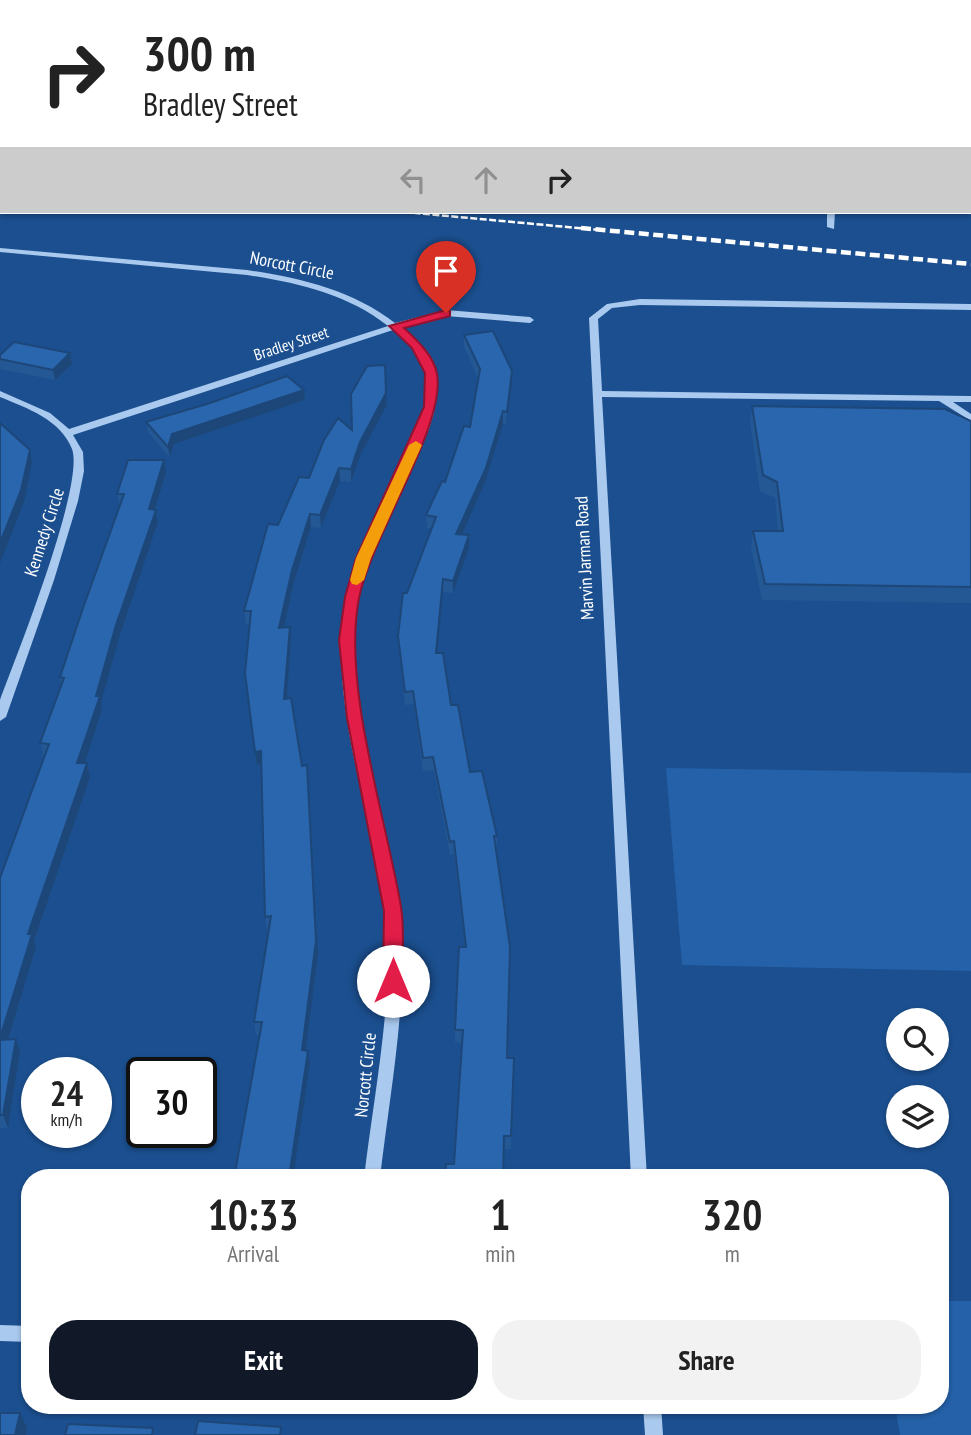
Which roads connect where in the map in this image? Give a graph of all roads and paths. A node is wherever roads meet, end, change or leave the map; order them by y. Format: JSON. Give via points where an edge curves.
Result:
{"nodes":[{"id":1,"x":831,"y":214,"type":"edge"},
{"id":2,"x":831,"y":227,"type":"dead end"},
{"id":3,"x":0,"y":250,"type":"edge"},
{"id":4,"x":971,"y":307,"type":"edge"},
{"id":5,"x":530,"y":320,"type":"dead end"},
{"id":6,"x":395,"y":326,"type":"junction"},
{"id":7,"x":0,"y":394,"type":"edge"},
{"id":8,"x":596,"y":394,"type":"junction"},
{"id":9,"x":940,"y":399,"type":"junction"},
{"id":10,"x":971,"y":399,"type":"edge"},
{"id":11,"x":971,"y":418,"type":"edge"},
{"id":12,"x":68,"y":433,"type":"junction"},
{"id":13,"x":0,"y":717,"type":"edge"},
{"id":14,"x":373,"y":1169,"type":"edge"},
{"id":15,"x":639,"y":1169,"type":"edge"},
{"id":16,"x":0,"y":1333,"type":"edge"},
{"id":17,"x":21,"y":1334,"type":"edge"},
{"id":18,"x":653,"y":1414,"type":"edge"},
{"id":19,"x":654,"y":1435,"type":"edge"}],
"edges":[{"from":1,"to":2,"type":"street"},
{"from":3,"to":6,"type":"street","name":"Norcott Circle","via":[[269,275],[315,284],[356,299]]},
{"from":4,"to":8,"type":"street","name":"Marvin Jarman Road","via":[[640,302],[610,306],[593,318]]},
{"from":5,"to":6,"type":"street","name":"Bradley Street","via":[[446,313]]},
{"from":6,"to":12,"type":"street","name":"Bradley Street"},
{"from":6,"to":14,"type":"street","name":"Norcott Circle","via":[[417,346],[431,373],[430,407],[363,558],[346,640],[355,718],[393,911],[393,981]]},
{"from":7,"to":12,"type":"street","via":[[56,420]]},
{"from":8,"to":9,"type":"street"},
{"from":8,"to":15,"type":"street","name":"Marvin Jarman Road"},
{"from":9,"to":10,"type":"street"},
{"from":9,"to":11,"type":"street"},
{"from":12,"to":13,"type":"street","name":"Kennedy Circle","via":[[79,455],[75,498]]},
{"from":16,"to":17,"type":"street"},
{"from":18,"to":19,"type":"lane"}]}
